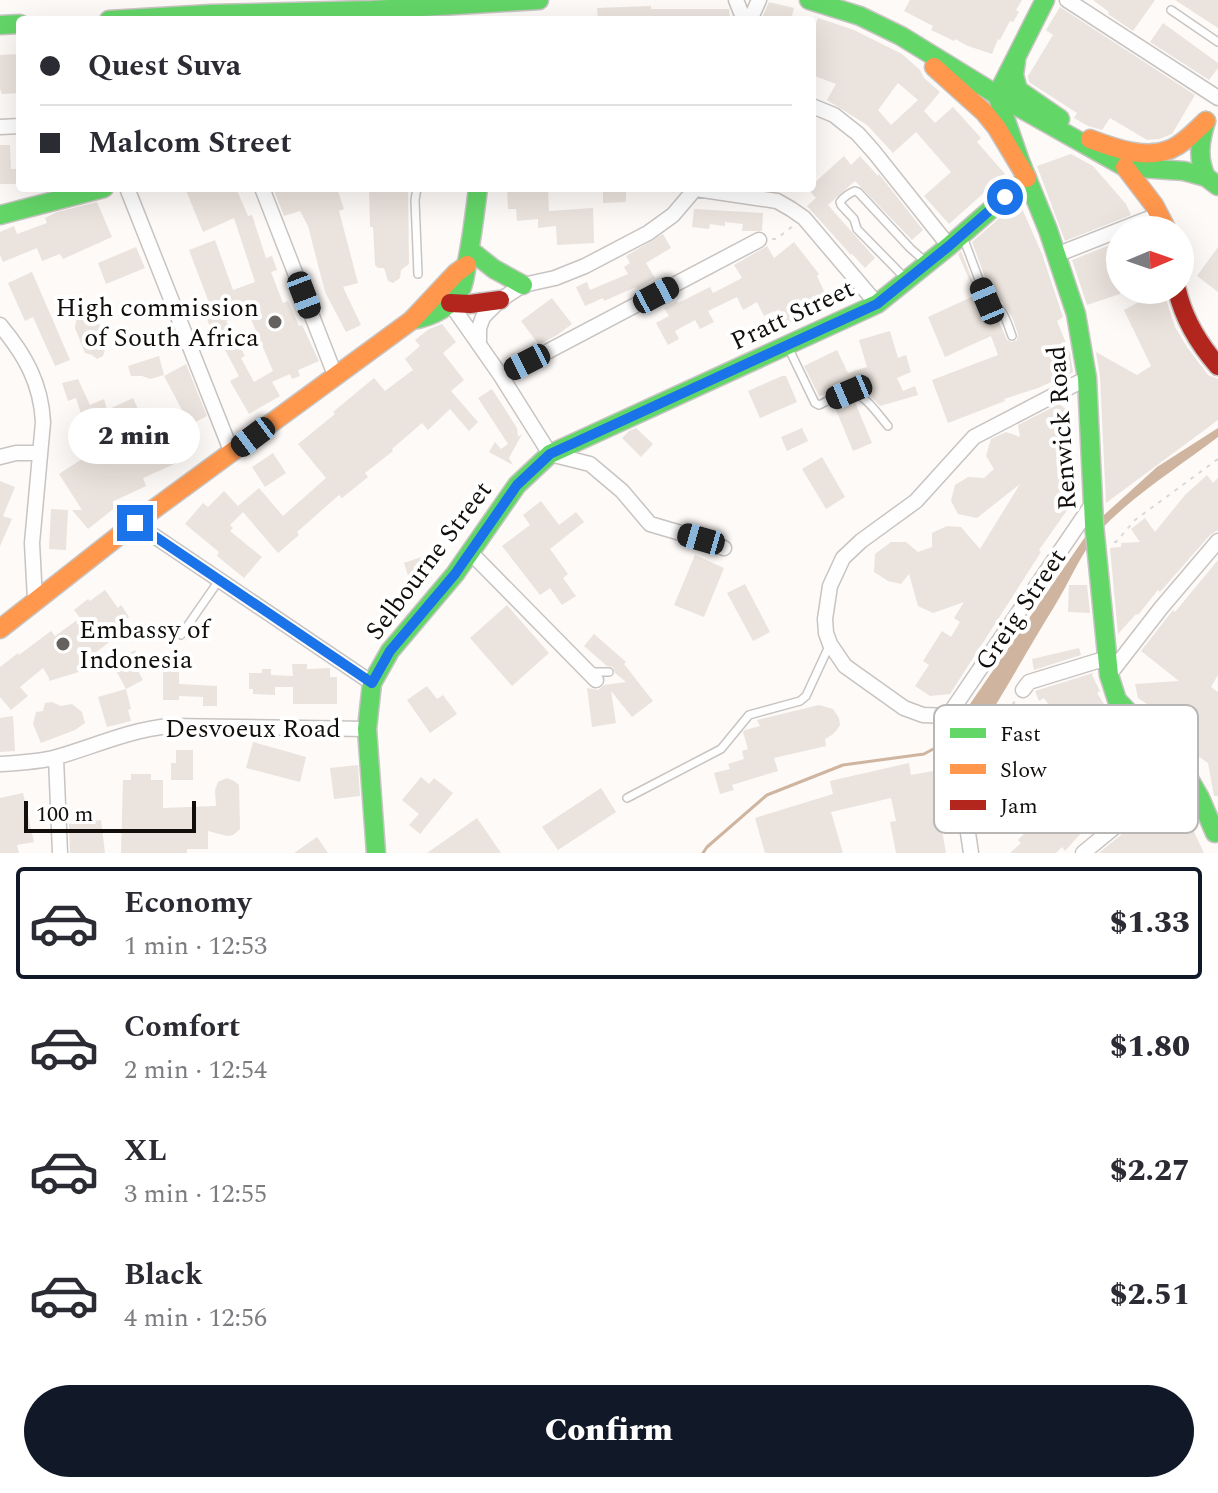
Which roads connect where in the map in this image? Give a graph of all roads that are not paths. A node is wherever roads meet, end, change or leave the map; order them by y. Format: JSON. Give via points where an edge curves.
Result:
{"nodes":[{"id":1,"x":539,"y":0,"type":"edge"},
{"id":2,"x":809,"y":0,"type":"edge"},
{"id":3,"x":1067,"y":0,"type":"edge"},
{"id":4,"x":1040,"y":1,"type":"edge"},
{"id":5,"x":212,"y":10,"type":"edge"},
{"id":6,"x":1171,"y":10,"type":"dead end"},
{"id":7,"x":487,"y":11,"type":"edge"},
{"id":8,"x":124,"y":16,"type":"edge"},
{"id":9,"x":901,"y":36,"type":"junction"},
{"id":10,"x":1218,"y":42,"type":"edge"},
{"id":11,"x":1018,"y":54,"type":"junction"},
{"id":12,"x":997,"y":95,"type":"junction"},
{"id":13,"x":1218,"y":101,"type":"edge"},
{"id":14,"x":816,"y":108,"type":"edge"},
{"id":15,"x":1206,"y":121,"type":"junction"},
{"id":16,"x":1125,"y":167,"type":"junction"},
{"id":17,"x":1027,"y":178,"type":"junction"},
{"id":18,"x":1212,"y":182,"type":"edge"},
{"id":19,"x":89,"y":192,"type":"edge"},
{"id":20,"x":129,"y":192,"type":"edge"},
{"id":21,"x":264,"y":192,"type":"edge"},
{"id":22,"x":416,"y":192,"type":"edge"},
{"id":23,"x":477,"y":192,"type":"edge"},
{"id":24,"x":693,"y":192,"type":"edge"},
{"id":25,"x":721,"y":192,"type":"edge"},
{"id":26,"x":0,"y":215,"type":"edge"},
{"id":27,"x":1160,"y":216,"type":"edge"},
{"id":28,"x":759,"y":240,"type":"dead end"},
{"id":29,"x":955,"y":240,"type":"junction"},
{"id":30,"x":1106,"y":240,"type":"edge"},
{"id":31,"x":1056,"y":255,"type":"junction"},
{"id":32,"x":468,"y":258,"type":"junction"},
{"id":33,"x":927,"y":264,"type":"junction"},
{"id":34,"x":418,"y":274,"type":"dead end"},
{"id":35,"x":907,"y":280,"type":"junction"},
{"id":36,"x":523,"y":285,"type":"junction"},
{"id":37,"x":500,"y":300,"type":"junction"},
{"id":38,"x":450,"y":303,"type":"junction"},
{"id":39,"x":877,"y":304,"type":"junction"},
{"id":40,"x":1181,"y":304,"type":"edge"},
{"id":41,"x":412,"y":320,"type":"junction"},
{"id":42,"x":0,"y":325,"type":"edge"},
{"id":43,"x":1012,"y":336,"type":"dead end"},
{"id":44,"x":479,"y":343,"type":"junction"},
{"id":45,"x":787,"y":345,"type":"junction"},
{"id":46,"x":1218,"y":366,"type":"edge"},
{"id":47,"x":335,"y":375,"type":"junction"},
{"id":48,"x":501,"y":376,"type":"junction"},
{"id":49,"x":1087,"y":378,"type":"junction"},
{"id":50,"x":1054,"y":394,"type":"junction"},
{"id":51,"x":1088,"y":399,"type":"junction"},
{"id":52,"x":888,"y":426,"type":"dead end"},
{"id":53,"x":40,"y":453,"type":"junction"},
{"id":54,"x":232,"y":453,"type":"junction"},
{"id":55,"x":550,"y":454,"type":"junction"},
{"id":56,"x":0,"y":457,"type":"edge"},
{"id":57,"x":1093,"y":503,"type":"junction"},
{"id":58,"x":135,"y":523,"type":"junction"},
{"id":59,"x":1218,"y":541,"type":"edge"},
{"id":60,"x":724,"y":548,"type":"dead end"},
{"id":61,"x":471,"y":553,"type":"junction"},
{"id":62,"x":220,"y":579,"type":"junction"},
{"id":63,"x":35,"y":600,"type":"junction"},
{"id":64,"x":0,"y":629,"type":"edge"},
{"id":65,"x":181,"y":635,"type":"dead end"},
{"id":66,"x":830,"y":644,"type":"junction"},
{"id":67,"x":1108,"y":666,"type":"junction"},
{"id":68,"x":597,"y":675,"type":"dead end"},
{"id":69,"x":372,"y":683,"type":"junction"},
{"id":70,"x":1023,"y":690,"type":"road end"},
{"id":71,"x":955,"y":705,"type":"edge"},
{"id":72,"x":1122,"y":705,"type":"edge"},
{"id":73,"x":934,"y":715,"type":"edge"},
{"id":74,"x":367,"y":729,"type":"junction"},
{"id":75,"x":56,"y":758,"type":"junction"},
{"id":76,"x":0,"y":764,"type":"edge"},
{"id":77,"x":1198,"y":794,"type":"edge"},
{"id":78,"x":627,"y":798,"type":"dead end"},
{"id":79,"x":968,"y":833,"type":"edge"},
{"id":80,"x":1107,"y":833,"type":"edge"},
{"id":81,"x":1217,"y":833,"type":"edge"},
{"id":82,"x":60,"y":853,"type":"edge"},
{"id":83,"x":376,"y":853,"type":"edge"},
{"id":84,"x":971,"y":853,"type":"edge"},
{"id":85,"x":1083,"y":853,"type":"edge"}],
"edges":[{"from":1,"to":7,"type":"main road"},
{"from":2,"to":9,"type":"main road"},
{"from":3,"to":13,"type":"street"},
{"from":4,"to":11,"type":"main road"},
{"from":5,"to":7,"type":"main road"},
{"from":5,"to":8,"type":"main road"},
{"from":6,"to":10,"type":"lane"},
{"from":9,"to":12,"type":"main road"},
{"from":9,"to":17,"type":"main road","via":[[984,112]]},
{"from":11,"to":12,"type":"main road"},
{"from":11,"to":15,"type":"main road","via":[[1018,90],[1102,144],[1162,152]]},
{"from":12,"to":16,"type":"main road"},
{"from":12,"to":17,"type":"main road","name":"Renwick Road"},
{"from":13,"to":15,"type":"street"},
{"from":14,"to":29,"type":"street","via":[[858,134]]},
{"from":15,"to":18,"type":"main road","via":[[1198,154],[1201,169]]},
{"from":16,"to":18,"type":"main road","via":[[1184,171]]},
{"from":16,"to":27,"type":"main road"},
{"from":17,"to":29,"type":"main road","name":"Pratt Street"},
{"from":17,"to":31,"type":"main road","name":"Renwick Road"},
{"from":19,"to":26,"type":"main road"},
{"from":20,"to":54,"type":"street"},
{"from":21,"to":47,"type":"street"},
{"from":22,"to":34,"type":"lane"},
{"from":23,"to":32,"type":"main road"},
{"from":24,"to":36,"type":"street","via":[[673,215],[614,252],[555,278]]},
{"from":25,"to":39,"type":"street","via":[[777,201],[804,218]]},
{"from":28,"to":48,"type":"street"},
{"from":29,"to":33,"type":"main road","name":"Pratt Street"},
{"from":29,"to":43,"type":"lane","via":[[987,301],[1002,310]]},
{"from":30,"to":31,"type":"street"},
{"from":31,"to":49,"type":"main road","name":"Renwick Road","via":[[1076,314]]},
{"from":32,"to":36,"type":"main road"},
{"from":32,"to":38,"type":"main road","via":[[462,287]]},
{"from":32,"to":41,"type":"main road"},
{"from":33,"to":35,"type":"main road","name":"Pratt Street"},
{"from":33,"to":35,"type":"lane","via":[[858,192],[851,192],[841,205]]},
{"from":35,"to":39,"type":"main road","name":"Pratt Street"},
{"from":36,"to":37,"type":"street"},
{"from":37,"to":38,"type":"main road"},
{"from":37,"to":44,"type":"street","via":[[483,317]]},
{"from":38,"to":41,"type":"main road"},
{"from":38,"to":44,"type":"street"},
{"from":39,"to":45,"type":"main road","name":"Pratt Street"},
{"from":40,"to":46,"type":"main road","via":[[1190,328]]},
{"from":41,"to":47,"type":"main road"},
{"from":42,"to":53,"type":"street","via":[[20,349],[39,391]]},
{"from":44,"to":48,"type":"street"},
{"from":45,"to":52,"type":"lane","via":[[815,403],[855,393]]},
{"from":45,"to":55,"type":"main road","name":"Pratt Street"},
{"from":47,"to":54,"type":"main road"},
{"from":48,"to":55,"type":"street"},
{"from":49,"to":50,"type":"street"},
{"from":49,"to":51,"type":"main road","name":"Renwick Road"},
{"from":50,"to":51,"type":"street"},
{"from":50,"to":66,"type":"street","via":[[974,437],[916,501],[843,558],[826,603]]},
{"from":51,"to":57,"type":"main road","name":"Renwick Road"},
{"from":53,"to":56,"type":"street"},
{"from":53,"to":63,"type":"street","via":[[32,543]]},
{"from":54,"to":58,"type":"main road"},
{"from":55,"to":60,"type":"street","via":[[590,464],[650,524]]},
{"from":55,"to":61,"type":"main road","name":"Selbourne Street","via":[[517,485]]},
{"from":57,"to":67,"type":"main road","name":"Renwick Road"},
{"from":57,"to":71,"type":"street","name":"Greig Street"},
{"from":58,"to":62,"type":"street"},
{"from":58,"to":63,"type":"main road"},
{"from":59,"to":67,"type":"street"},
{"from":61,"to":68,"type":"street"},
{"from":61,"to":69,"type":"main road","name":"Selbourne Street","via":[[390,651]]},
{"from":62,"to":65,"type":"lane"},
{"from":62,"to":69,"type":"street"},
{"from":63,"to":64,"type":"main road"},
{"from":66,"to":73,"type":"street","via":[[845,666],[904,708]]},
{"from":66,"to":78,"type":"lane","via":[[800,701],[749,715],[721,749]]},
{"from":67,"to":70,"type":"street","via":[[1029,682]]},
{"from":67,"to":72,"type":"main road"},
{"from":69,"to":74,"type":"main road","name":"Selbourne Street"},
{"from":74,"to":75,"type":"street","name":"Desvoeux Road","via":[[169,726],[127,733]]},
{"from":74,"to":83,"type":"main road","name":"Selbourne Street"},
{"from":75,"to":76,"type":"street","name":"Desvoeux Road"},
{"from":75,"to":82,"type":"street"},
{"from":77,"to":81,"type":"main road"},
{"from":79,"to":84,"type":"street"},
{"from":80,"to":85,"type":"street"}]}
